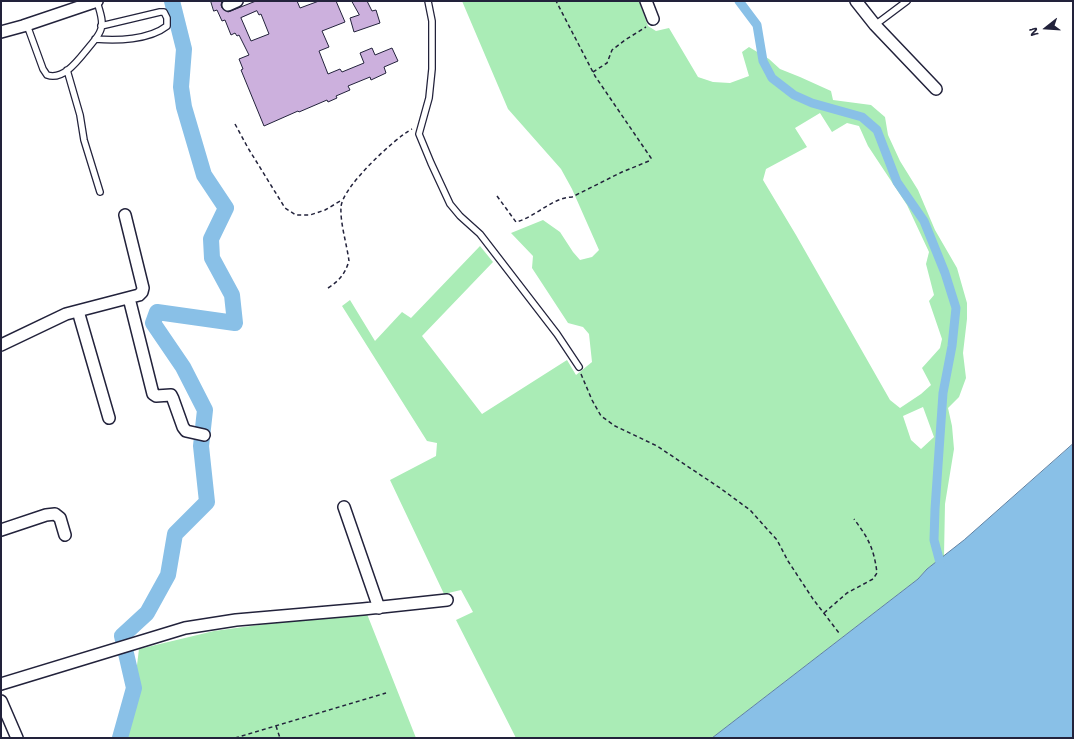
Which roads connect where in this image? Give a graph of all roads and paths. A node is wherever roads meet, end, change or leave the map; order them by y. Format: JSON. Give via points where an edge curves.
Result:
{"nodes":[{"id":1,"x":97,"y":1,"type":"edge"},
{"id":2,"x":428,"y":1,"type":"edge"},
{"id":3,"x":556,"y":1,"type":"edge"},
{"id":4,"x":646,"y":1,"type":"edge"},
{"id":5,"x":856,"y":1,"type":"edge"},
{"id":6,"x":907,"y":1,"type":"edge"},
{"id":7,"x":653,"y":19,"type":"joint"},
{"id":8,"x":875,"y":24,"type":"junction"},
{"id":9,"x":27,"y":25,"type":"junction"},
{"id":10,"x":101,"y":26,"type":"junction"},
{"id":11,"x":1,"y":32,"type":"edge"},
{"id":12,"x":95,"y":39,"type":"junction"},
{"id":13,"x":66,"y":70,"type":"junction"},
{"id":14,"x":593,"y":72,"type":"junction"},
{"id":15,"x":936,"y":89,"type":"dead end"},
{"id":16,"x":421,"y":123,"type":"junction"},
{"id":17,"x":235,"y":124,"type":"dead end"},
{"id":18,"x":100,"y":192,"type":"dead end"},
{"id":19,"x":496,"y":196,"type":"dead end"},
{"id":20,"x":343,"y":199,"type":"junction"},
{"id":21,"x":125,"y":215,"type":"dead end"},
{"id":22,"x":328,"y":288,"type":"dead end"},
{"id":23,"x":129,"y":298,"type":"junction"},
{"id":24,"x":78,"y":311,"type":"junction"},
{"id":25,"x":1,"y":345,"type":"edge"},
{"id":26,"x":579,"y":367,"type":"joint"},
{"id":27,"x":108,"y":418,"type":"dead end"},
{"id":28,"x":204,"y":435,"type":"dead end"},
{"id":29,"x":344,"y":507,"type":"dead end"},
{"id":30,"x":854,"y":519,"type":"dead end"},
{"id":31,"x":1,"y":530,"type":"edge"},
{"id":32,"x":66,"y":535,"type":"dead end"},
{"id":33,"x":447,"y":600,"type":"dead end"},
{"id":34,"x":379,"y":608,"type":"junction"},
{"id":35,"x":824,"y":613,"type":"junction"},
{"id":36,"x":839,"y":633,"type":"dead end"},
{"id":37,"x":1,"y":684,"type":"edge"},
{"id":38,"x":386,"y":694,"type":"dead end"},
{"id":39,"x":1,"y":701,"type":"edge"},
{"id":40,"x":276,"y":726,"type":"junction"},
{"id":41,"x":17,"y":738,"type":"edge"},
{"id":42,"x":235,"y":738,"type":"edge"},
{"id":43,"x":280,"y":738,"type":"edge"}],
"edges":[{"from":1,"to":9,"type":"street"},
{"from":1,"to":10,"type":"lane"},
{"from":2,"to":16,"type":"lane","via":[[432,21],[432,69],[429,98]]},
{"from":3,"to":14,"type":"path"},
{"from":4,"to":7,"type":"street"},
{"from":5,"to":8,"type":"street"},
{"from":6,"to":8,"type":"lane"},
{"from":7,"to":14,"type":"path","via":[[646,27],[612,50],[607,63]]},
{"from":8,"to":15,"type":"street"},
{"from":9,"to":11,"type":"street"},
{"from":9,"to":13,"type":"lane","via":[[47,75],[52,77]]},
{"from":10,"to":12,"type":"lane"},
{"from":10,"to":12,"type":"lane","via":[[160,12],[164,12],[168,21],[167,26],[154,33],[117,41]]},
{"from":12,"to":13,"type":"lane","via":[[75,65]]},
{"from":13,"to":18,"type":"lane"},
{"from":14,"to":19,"type":"path","via":[[642,142],[651,158],[650,161],[572,197],[564,197],[536,214],[516,222]]},
{"from":16,"to":20,"type":"path","via":[[403,134],[358,176]]},
{"from":16,"to":26,"type":"lane","via":[[419,134],[450,204],[480,234],[557,334]]},
{"from":17,"to":20,"type":"path","via":[[285,208],[296,215],[310,215],[325,210]]},
{"from":20,"to":22,"type":"path","via":[[340,205],[349,261],[347,269],[338,281]]},
{"from":21,"to":23,"type":"street","via":[[143,288],[139,295]]},
{"from":23,"to":24,"type":"street"},
{"from":23,"to":28,"type":"street","via":[[153,394],[170,395],[186,431]]},
{"from":24,"to":25,"type":"street","via":[[66,314]]},
{"from":24,"to":27,"type":"street"},
{"from":26,"to":35,"type":"path","via":[[601,416],[615,426],[657,446],[750,510],[777,540]]},
{"from":29,"to":34,"type":"street"},
{"from":30,"to":35,"type":"path","via":[[868,537],[874,552],[877,573],[873,579],[847,593]]},
{"from":31,"to":32,"type":"street","via":[[55,514],[60,518]]},
{"from":33,"to":34,"type":"street"},
{"from":34,"to":37,"type":"street","via":[[236,620],[185,628]]},
{"from":35,"to":36,"type":"path"},
{"from":38,"to":40,"type":"path"},
{"from":39,"to":41,"type":"street"},
{"from":40,"to":42,"type":"path"},
{"from":40,"to":43,"type":"path"}]}
